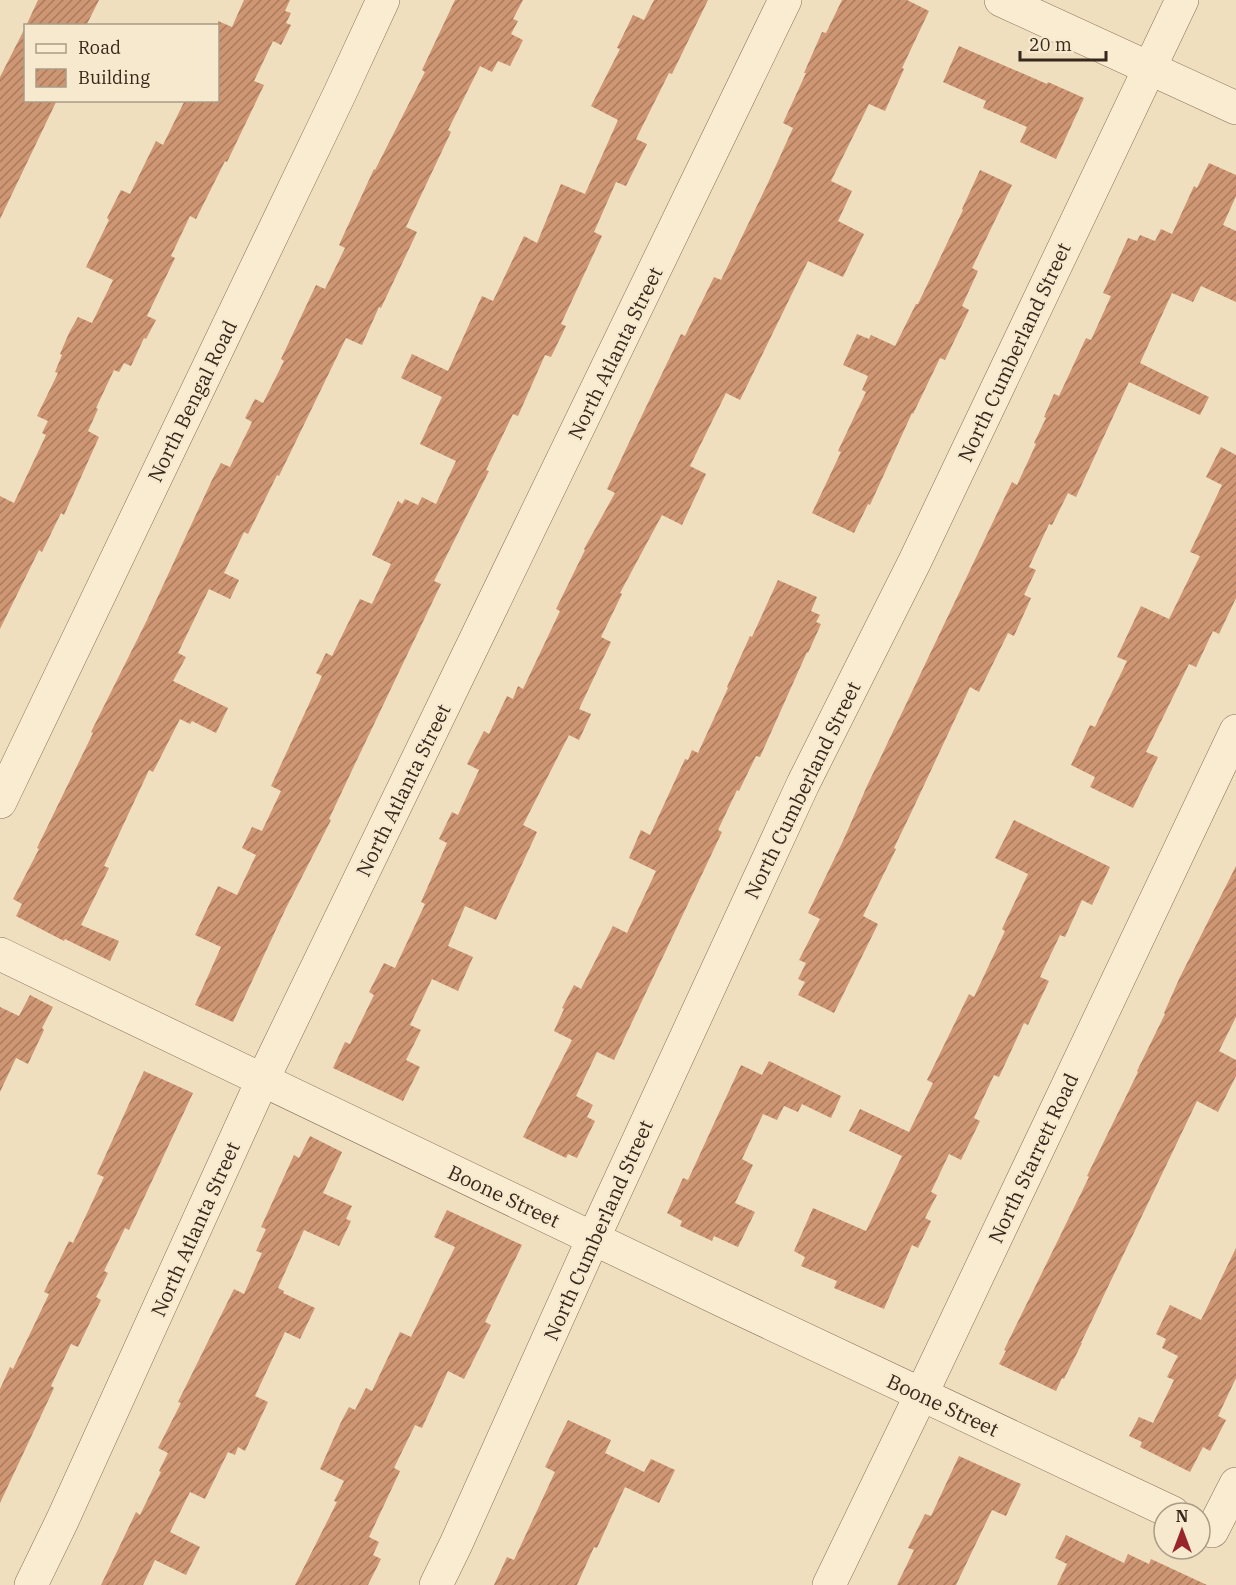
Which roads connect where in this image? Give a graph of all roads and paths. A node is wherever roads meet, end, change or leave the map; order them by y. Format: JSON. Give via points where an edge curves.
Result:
{"nodes":[{"id":1,"x":383,"y":0,"type":"edge"},
{"id":2,"x":785,"y":0,"type":"edge"},
{"id":3,"x":1001,"y":0,"type":"edge"},
{"id":4,"x":1182,"y":0,"type":"edge"},
{"id":5,"x":1149,"y":68,"type":"junction"},
{"id":6,"x":1236,"y":108,"type":"edge"},
{"id":7,"x":1236,"y":731,"type":"edge"},
{"id":8,"x":0,"y":802,"type":"edge"},
{"id":9,"x":0,"y":954,"type":"edge"},
{"id":10,"x":262,"y":1081,"type":"junction"},
{"id":11,"x":593,"y":1239,"type":"junction"},
{"id":12,"x":921,"y":1395,"type":"junction"},
{"id":13,"x":1236,"y":1484,"type":"edge"},
{"id":14,"x":1152,"y":1503,"type":"edge"},
{"id":15,"x":1216,"y":1533,"type":"edge"},
{"id":16,"x":31,"y":1585,"type":"edge"},
{"id":17,"x":436,"y":1585,"type":"edge"},
{"id":18,"x":829,"y":1585,"type":"edge"}],
"edges":[{"from":1,"to":8,"type":"street","name":"North Bengal Road"},
{"from":2,"to":10,"type":"street","name":"North Atlanta Street"},
{"from":3,"to":5,"type":"street"},
{"from":4,"to":5,"type":"street","name":"North Cumberland Street"},
{"from":5,"to":6,"type":"street"},
{"from":5,"to":11,"type":"street","name":"North Cumberland Street","via":[[915,561],[802,784]]},
{"from":7,"to":12,"type":"street","name":"North Starrett Road"},
{"from":9,"to":10,"type":"street","name":"Boone Street"},
{"from":10,"to":11,"type":"street","name":"Boone Street"},
{"from":10,"to":16,"type":"street","name":"North Atlanta Street"},
{"from":11,"to":12,"type":"street","name":"Boone Street"},
{"from":11,"to":17,"type":"street","name":"North Cumberland Street"},
{"from":12,"to":14,"type":"street","name":"Boone Street"},
{"from":12,"to":18,"type":"street","name":"North Starrett Road"},
{"from":13,"to":15,"type":"street"}]}
